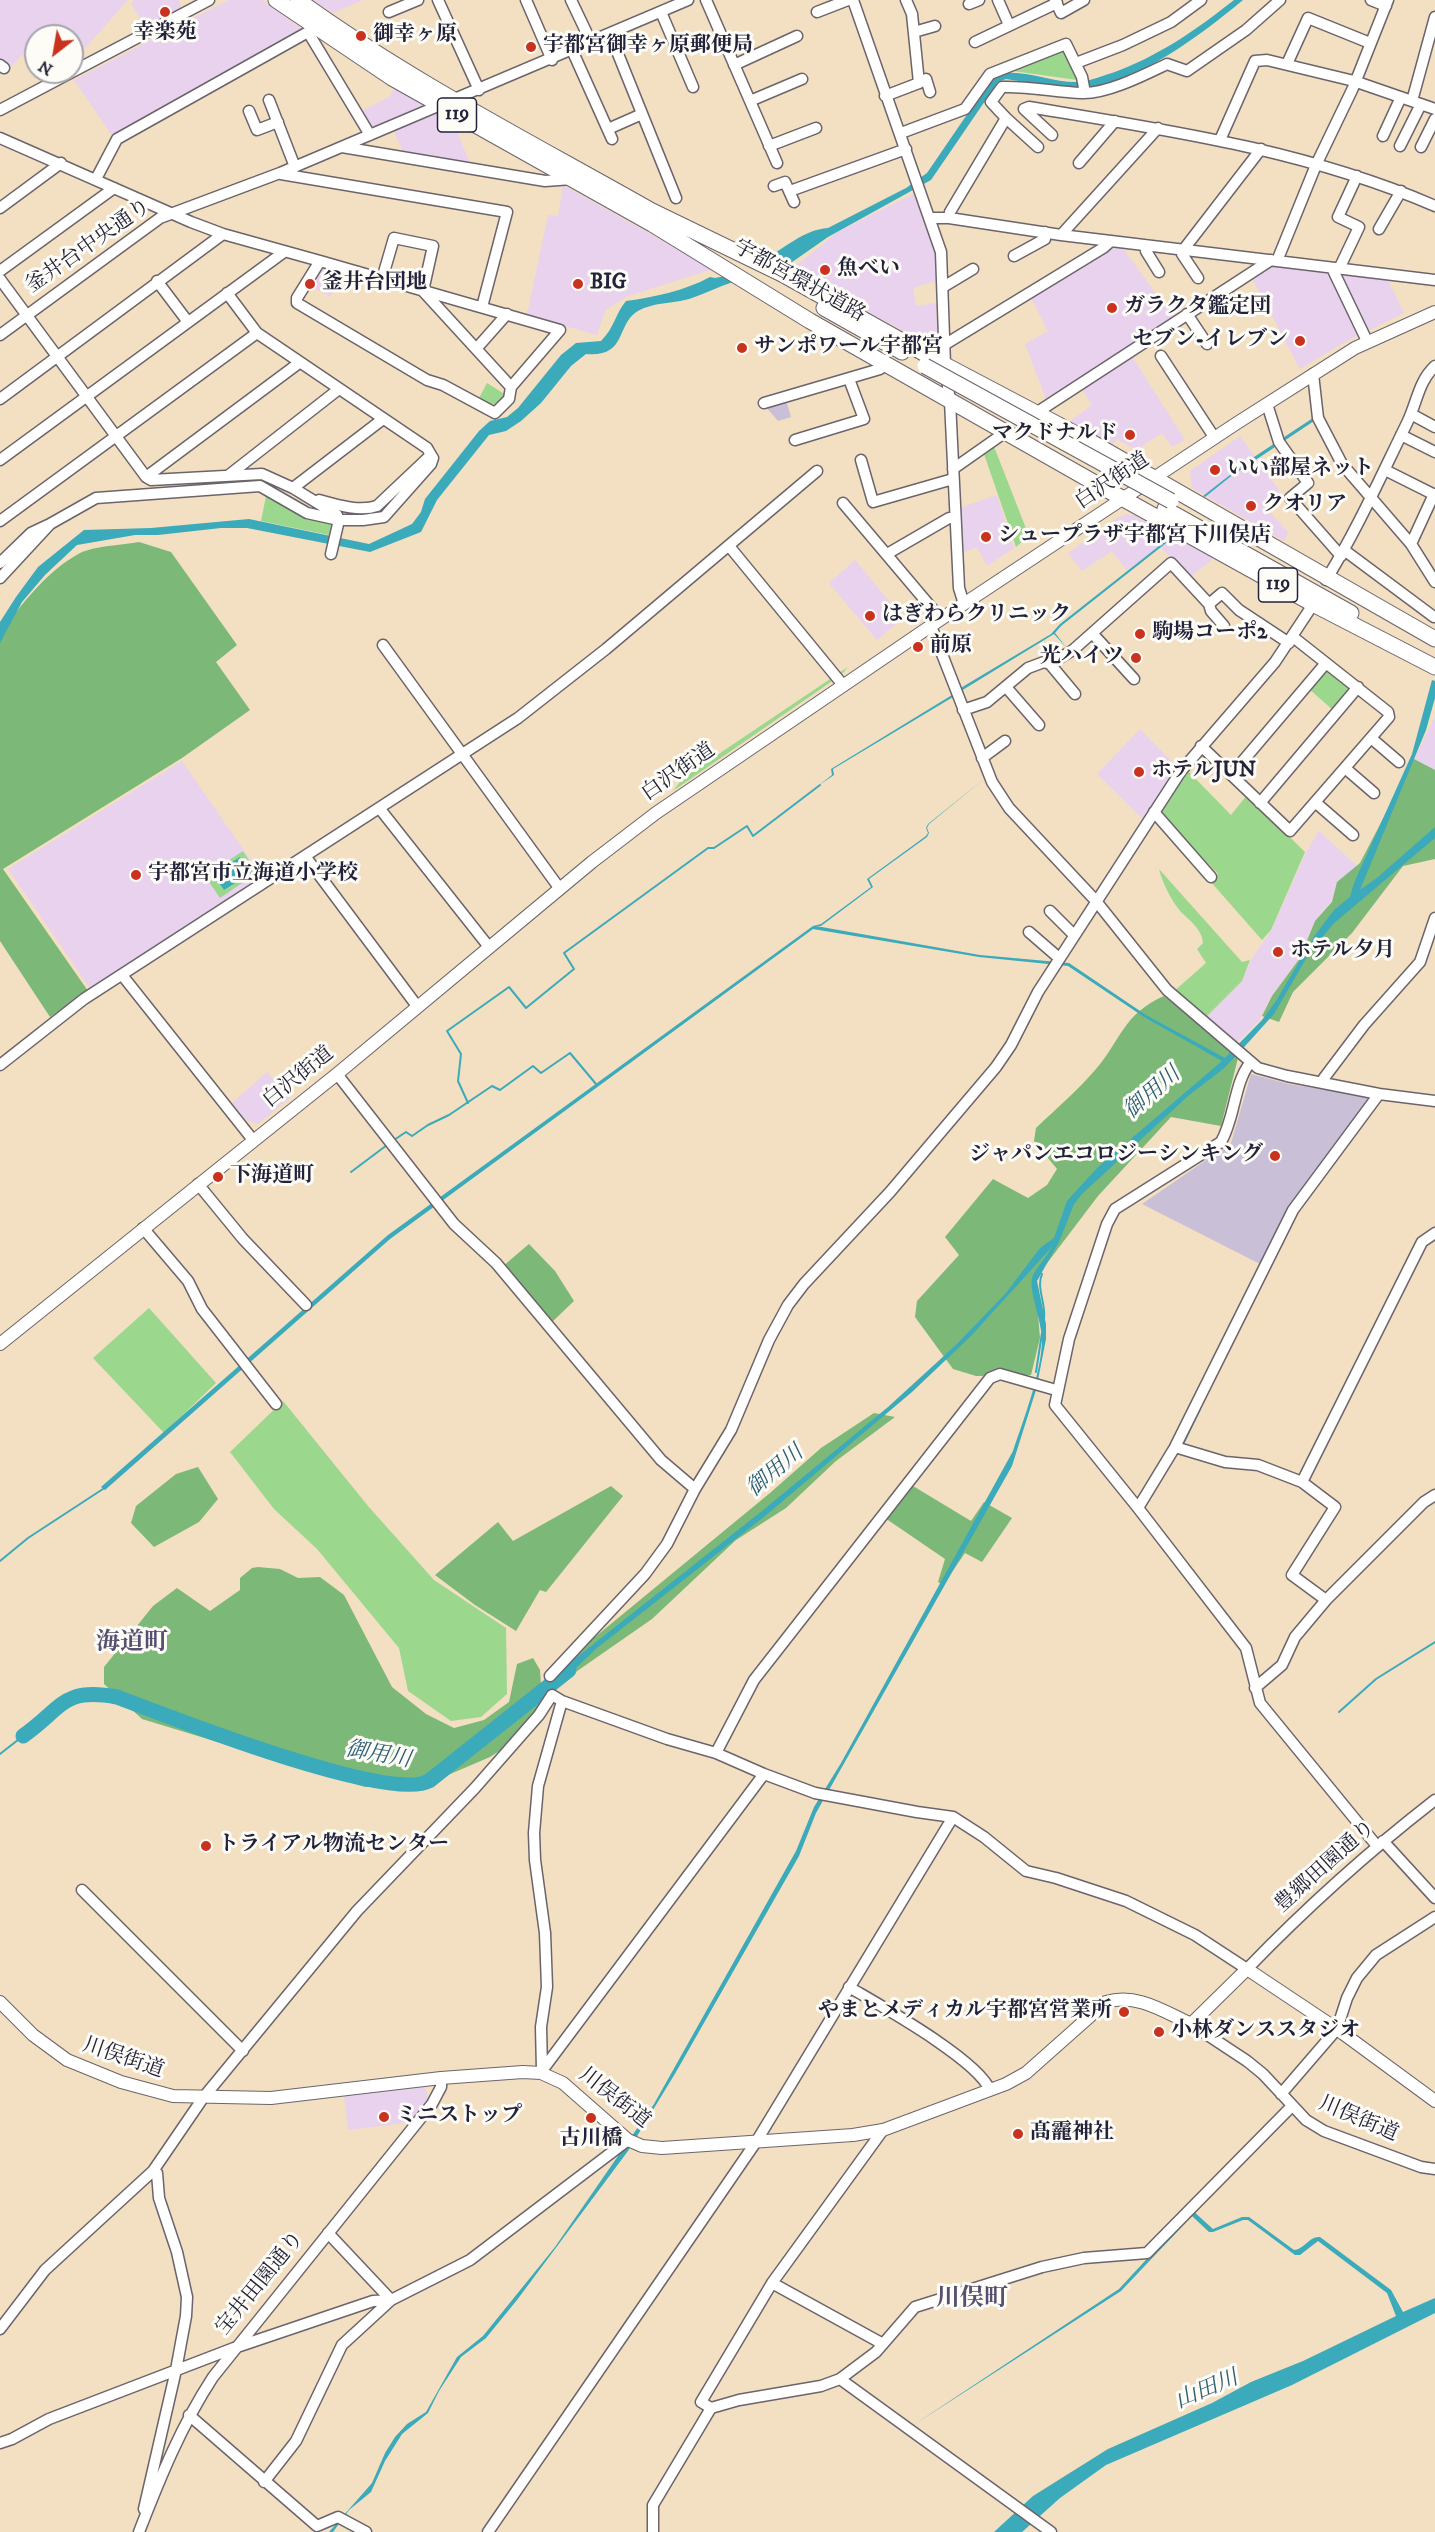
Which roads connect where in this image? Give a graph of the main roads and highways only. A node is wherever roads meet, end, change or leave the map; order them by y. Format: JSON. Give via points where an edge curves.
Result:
{"nodes":[{"id":1,"x":276,"y":0,"type":"edge"},
{"id":2,"x":298,"y":0,"type":"edge"},
{"id":3,"x":648,"y":215,"type":"junction"},
{"id":4,"x":1435,"y":312,"type":"edge"},
{"id":5,"x":1153,"y":479,"type":"junction"},
{"id":6,"x":1124,"y":499,"type":"junction"},
{"id":7,"x":1168,"y":505,"type":"junction"},
{"id":8,"x":1435,"y":639,"type":"edge"},
{"id":9,"x":1435,"y":648,"type":"edge"},
{"id":10,"x":1435,"y":659,"type":"edge"},
{"id":11,"x":1435,"y":667,"type":"edge"},
{"id":12,"x":0,"y":1344,"type":"edge"},
{"id":13,"x":0,"y":2002,"type":"edge"},
{"id":14,"x":1435,"y":2101,"type":"edge"}],
"edges":[{"from":1,"to":3,"type":"highway","name":"宇都宮環状道路","number":"119","via":[[310,28],[384,73],[572,179]]},
{"from":2,"to":3,"type":"highway","name":"宇都宮環状道路","number":"119","via":[[343,32]]},
{"from":3,"to":5,"type":"highway","number":"119","via":[[782,274]]},
{"from":3,"to":6,"type":"highway","number":"119","via":[[769,297]]},
{"from":3,"to":7,"type":"highway","name":"宇都宮環状道路","number":"119"},
{"from":4,"to":5,"type":"main road","name":"白沢街道","via":[[1367,341]]},
{"from":5,"to":6,"type":"main road","name":"白沢街道"},
{"from":5,"to":8,"type":"highway","number":"119"},
{"from":6,"to":11,"type":"highway","number":"119"},
{"from":6,"to":12,"type":"main road","name":"白沢街道","via":[[656,813]]},
{"from":7,"to":9,"type":"highway","name":"宇都宮環状道路","number":"119"},
{"from":7,"to":10,"type":"highway","name":"宇都宮環状道路","number":"119"},
{"from":13,"to":14,"type":"main road","name":"川俣街道","via":[[33,2035],[68,2060],[121,2082],[173,2096],[271,2098],[541,2071],[563,2083],[628,2140],[663,2148],[883,2130],[1026,2073],[1106,2002],[1132,1998],[1191,2024],[1247,1969]]}]}
